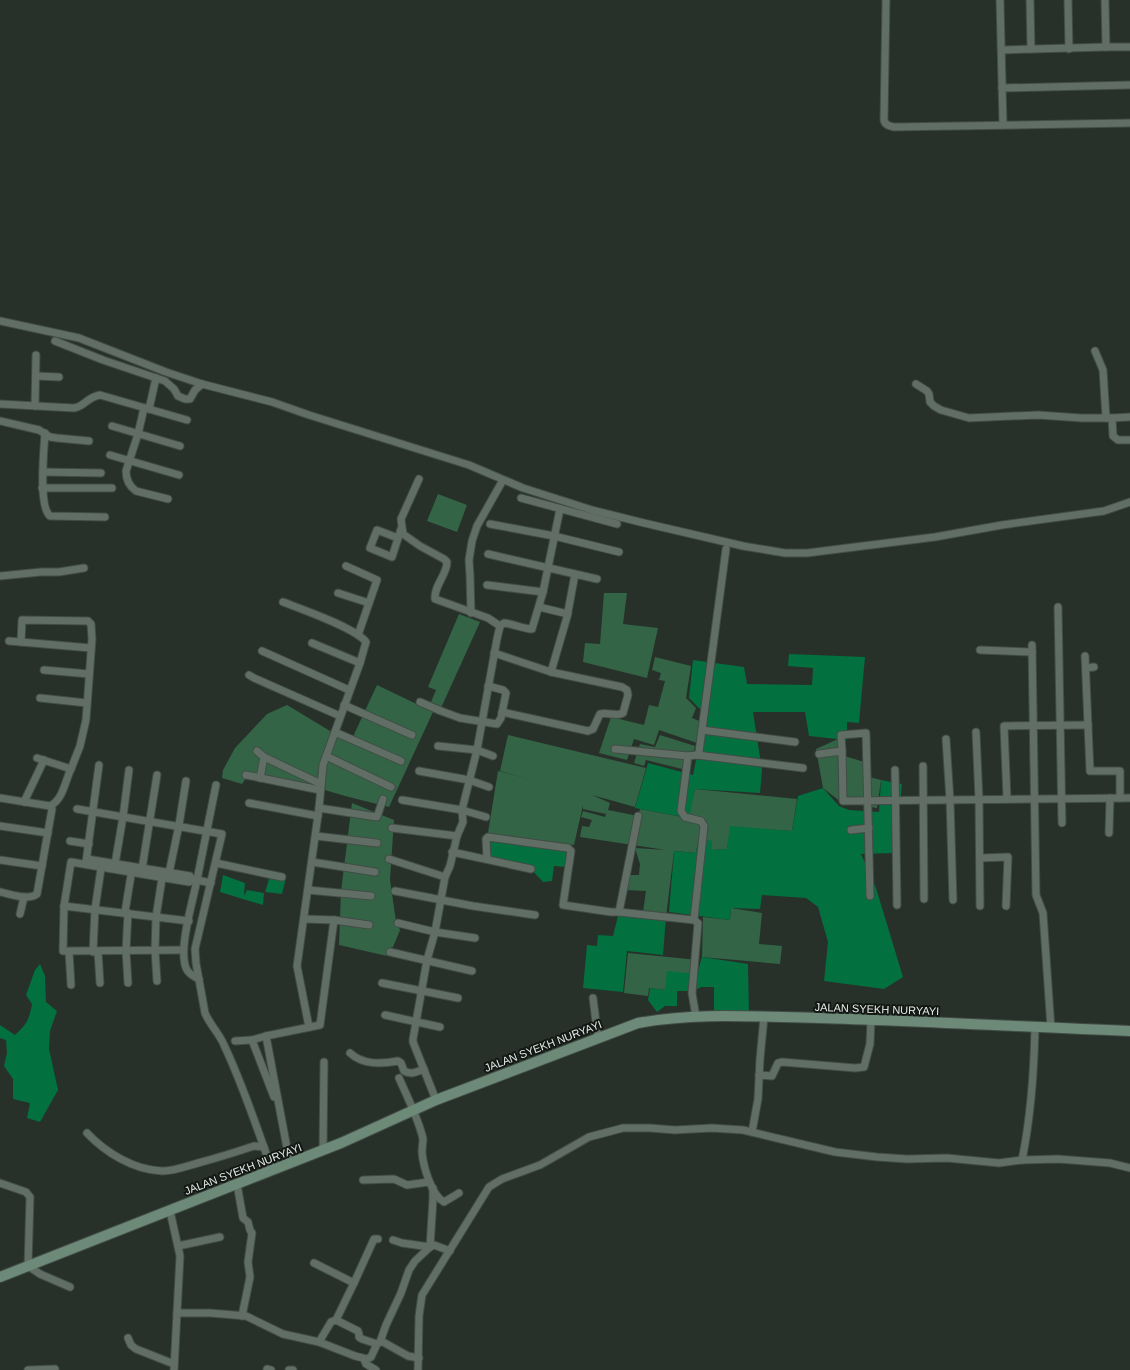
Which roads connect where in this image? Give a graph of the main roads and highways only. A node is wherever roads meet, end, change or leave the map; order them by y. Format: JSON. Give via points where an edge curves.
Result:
{"nodes":[{"id":1,"x":1130,"y":1031,"type":"edge"},
{"id":2,"x":0,"y":1277,"type":"edge"}],
"edges":[{"from":1,"to":2,"type":"main road","name":"JALAN SYEKH NURYAYI","via":[[764,1017],[696,1017],[638,1023],[436,1100],[341,1144]]}]}
